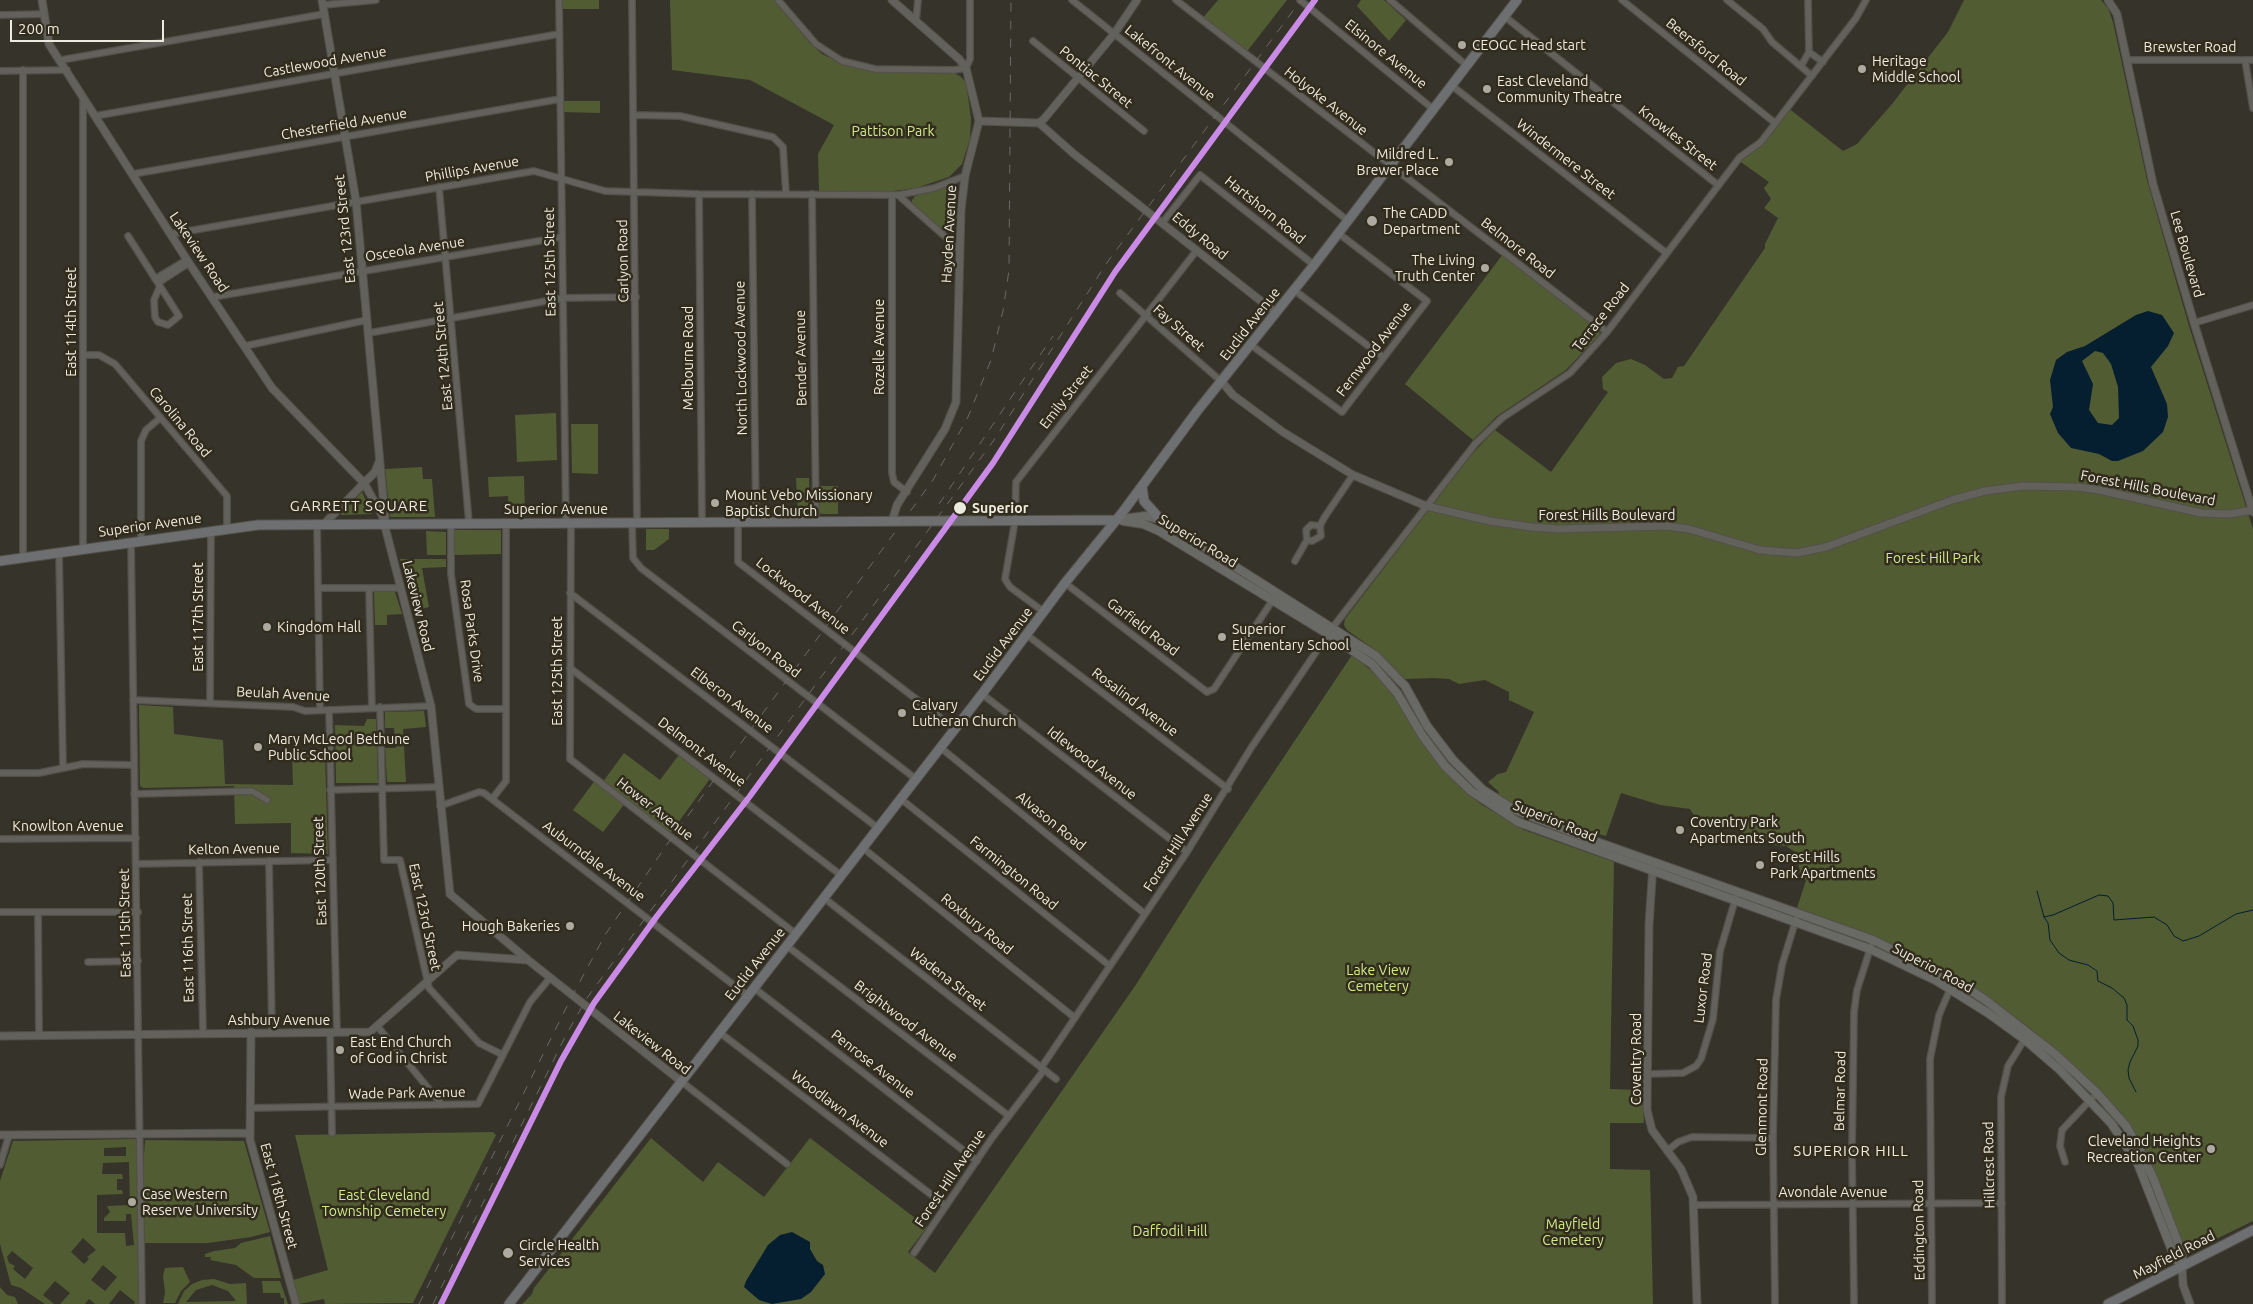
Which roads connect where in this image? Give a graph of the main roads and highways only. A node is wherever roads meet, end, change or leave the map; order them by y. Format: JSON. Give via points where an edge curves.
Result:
{"nodes":[{"id":1,"x":1517,"y":0,"type":"edge"},
{"id":2,"x":1142,"y":486,"type":"junction"},
{"id":3,"x":1160,"y":519,"type":"junction"},
{"id":4,"x":1115,"y":520,"type":"junction"},
{"id":5,"x":0,"y":561,"type":"edge"},
{"id":6,"x":1274,"y":597,"type":"junction"},
{"id":7,"x":1423,"y":728,"type":"junction"},
{"id":8,"x":1736,"y":897,"type":"junction"},
{"id":9,"x":2094,"y":1096,"type":"junction"},
{"id":10,"x":2126,"y":1126,"type":"junction"},
{"id":11,"x":2118,"y":1132,"type":"junction"},
{"id":12,"x":2154,"y":1180,"type":"junction"},
{"id":13,"x":2146,"y":1183,"type":"junction"},
{"id":14,"x":2170,"y":1222,"type":"junction"},
{"id":15,"x":2162,"y":1224,"type":"junction"},
{"id":16,"x":2253,"y":1230,"type":"edge"},
{"id":17,"x":2182,"y":1266,"type":"junction"},
{"id":18,"x":509,"y":1304,"type":"edge"},
{"id":19,"x":2108,"y":1304,"type":"edge"}],
"edges":[{"from":1,"to":2,"type":"main road","name":"Euclid Avenue"},
{"from":2,"to":3,"type":"main road","via":[[1144,501]]},
{"from":2,"to":4,"type":"main road","name":"Euclid Avenue"},
{"from":3,"to":4,"type":"main road","name":"Superior Road","via":[[1145,516]]},
{"from":3,"to":6,"type":"main road","name":"Superior Road"},
{"from":4,"to":5,"type":"main road","name":"Superior Avenue","via":[[258,525]]},
{"from":4,"to":6,"type":"main road","name":"Superior Road","via":[[1151,527]]},
{"from":4,"to":18,"type":"main road","name":"Euclid Avenue"},
{"from":6,"to":7,"type":"main road","name":"Superior Road","via":[[1330,630],[1381,672]]},
{"from":7,"to":8,"type":"main road","name":"Superior Road","via":[[1483,790],[1513,809]]},
{"from":7,"to":8,"type":"main road","name":"Superior Road","via":[[1445,766],[1471,791],[1518,822],[1651,872]]},
{"from":8,"to":9,"type":"main road","name":"Superior Road","via":[[1870,949],[1950,988],[2024,1039]]},
{"from":8,"to":9,"type":"main road","name":"Superior Road","via":[[1798,913],[1873,940],[1954,980],[2029,1032]]},
{"from":9,"to":10,"type":"main road","name":"Superior Road"},
{"from":9,"to":11,"type":"main road","name":"Superior Road"},
{"from":10,"to":11,"type":"main road"},
{"from":10,"to":12,"type":"main road","name":"Superior Road"},
{"from":11,"to":13,"type":"main road","name":"Superior Road"},
{"from":12,"to":13,"type":"main road"},
{"from":12,"to":14,"type":"main road","name":"Superior Road"},
{"from":13,"to":15,"type":"main road","name":"Superior Road"},
{"from":14,"to":15,"type":"main road"},
{"from":14,"to":17,"type":"main road","name":"Superior Road","via":[[2182,1254]]},
{"from":15,"to":17,"type":"main road","name":"Superior Road","via":[[2175,1258]]},
{"from":16,"to":17,"type":"main road","name":"Mayfield Road"},
{"from":17,"to":19,"type":"main road","name":"Mayfield Road"}]}
